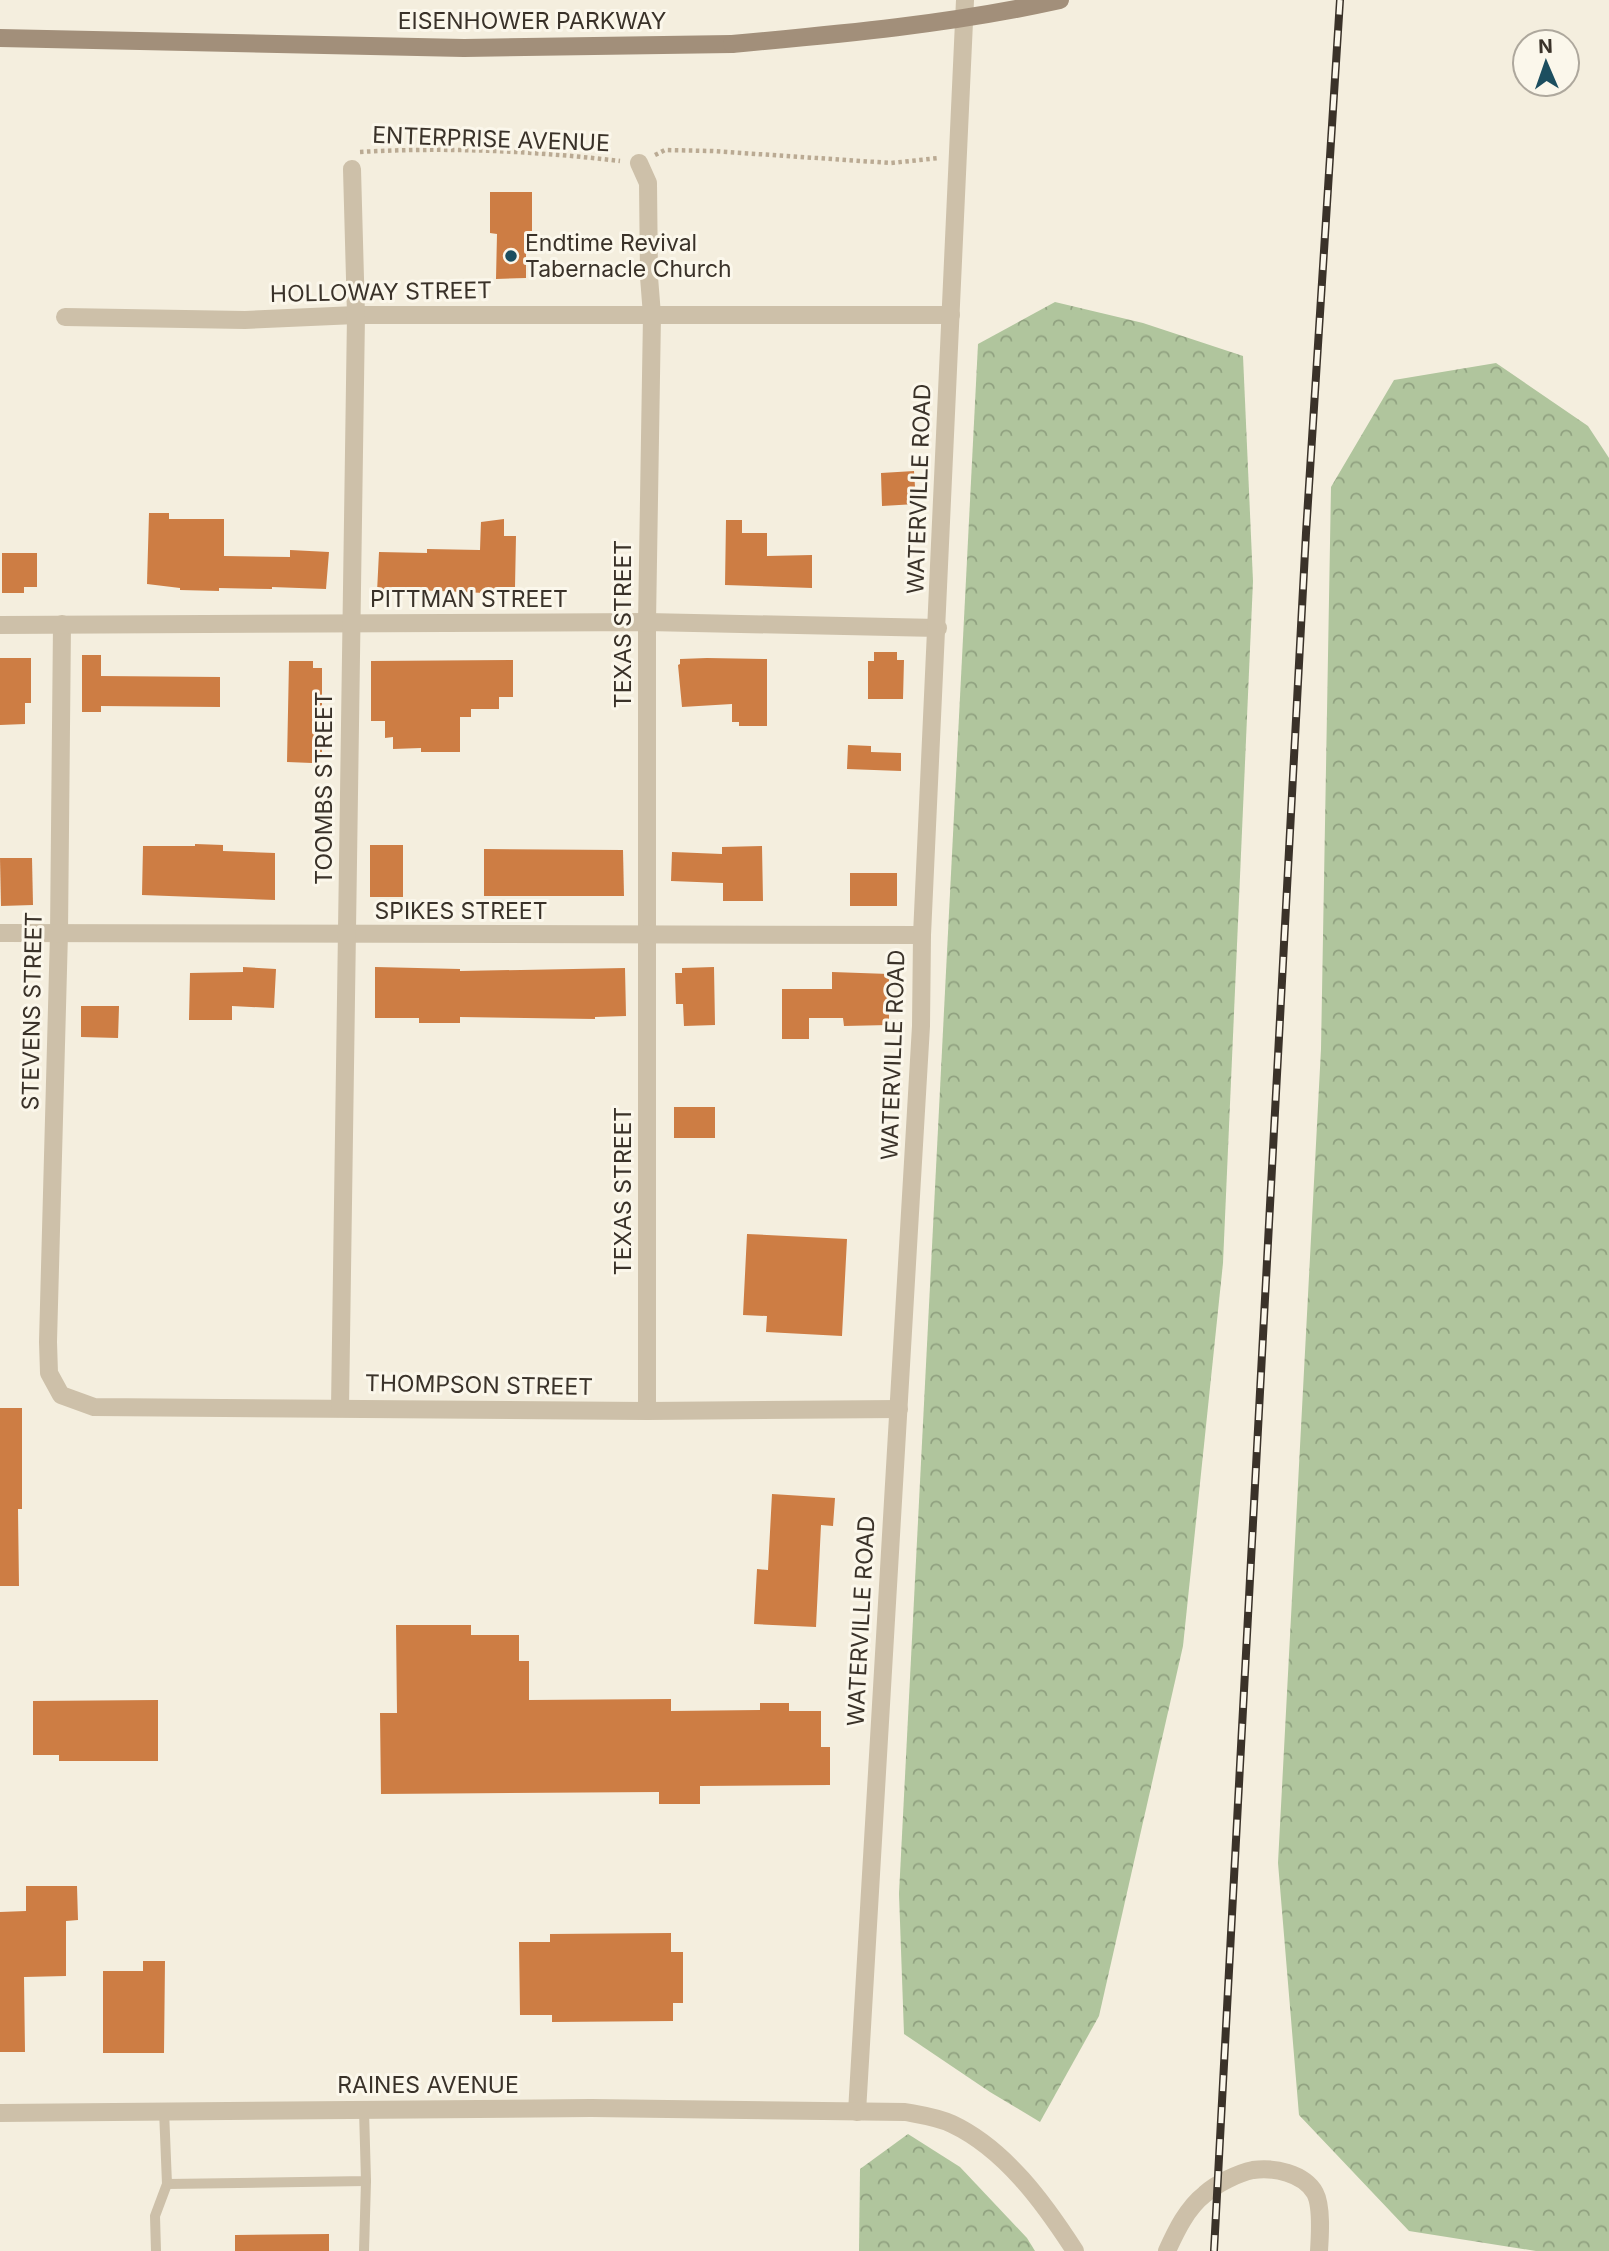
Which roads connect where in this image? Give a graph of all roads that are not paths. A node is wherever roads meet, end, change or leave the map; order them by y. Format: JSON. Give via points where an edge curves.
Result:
{"nodes":[{"id":1,"x":965,"y":0,"type":"edge"},
{"id":2,"x":1060,"y":0,"type":"edge"},
{"id":3,"x":0,"y":38,"type":"edge"},
{"id":4,"x":639,"y":163,"type":"road end"},
{"id":5,"x":352,"y":169,"type":"road end"},
{"id":6,"x":356,"y":315,"type":"junction"},
{"id":7,"x":652,"y":315,"type":"junction"},
{"id":8,"x":951,"y":315,"type":"junction"},
{"id":9,"x":65,"y":317,"type":"dead end"},
{"id":10,"x":647,"y":622,"type":"junction"},
{"id":11,"x":62,"y":624,"type":"junction"},
{"id":12,"x":350,"y":624,"type":"junction"},
{"id":13,"x":0,"y":625,"type":"edge"},
{"id":14,"x":938,"y":628,"type":"junction"},
{"id":15,"x":0,"y":933,"type":"edge"},
{"id":16,"x":59,"y":933,"type":"junction"},
{"id":17,"x":348,"y":935,"type":"junction"},
{"id":18,"x":648,"y":935,"type":"junction"},
{"id":19,"x":922,"y":935,"type":"junction"},
{"id":20,"x":61,"y":1395,"type":"joint"},
{"id":21,"x":340,"y":1408,"type":"junction"},
{"id":22,"x":899,"y":1409,"type":"junction"},
{"id":23,"x":647,"y":1411,"type":"junction"},
{"id":24,"x":164,"y":2110,"type":"junction"},
{"id":25,"x":364,"y":2110,"type":"junction"},
{"id":26,"x":857,"y":2112,"type":"junction"},
{"id":27,"x":0,"y":2113,"type":"edge"},
{"id":28,"x":366,"y":2181,"type":"junction"},
{"id":29,"x":167,"y":2184,"type":"junction"},
{"id":30,"x":156,"y":2251,"type":"edge"},
{"id":31,"x":364,"y":2251,"type":"edge"},
{"id":32,"x":1075,"y":2251,"type":"edge"},
{"id":33,"x":1167,"y":2251,"type":"edge"},
{"id":34,"x":1319,"y":2251,"type":"edge"}],
"edges":[{"from":1,"to":8,"type":"street","name":"WATERVILLE ROAD"},
{"from":2,"to":3,"type":"street","name":"EISENHOWER PARKWAY","bridge":true,"via":[[889,29],[732,44],[464,48]]},
{"from":4,"to":7,"type":"street","name":"TEXAS STREET","via":[[648,183]]},
{"from":5,"to":6,"type":"street","name":"TOOMBS STREET"},
{"from":6,"to":7,"type":"street","name":"HOLLOWAY STREET"},
{"from":6,"to":9,"type":"street","name":"HOLLOWAY STREET","via":[[245,320]]},
{"from":6,"to":12,"type":"street","name":"TOOMBS STREET"},
{"from":7,"to":8,"type":"street","name":"HOLLOWAY STREET"},
{"from":7,"to":10,"type":"street","name":"TEXAS STREET"},
{"from":8,"to":14,"type":"street","name":"WATERVILLE ROAD"},
{"from":10,"to":12,"type":"street","name":"PITTMAN STREET"},
{"from":10,"to":14,"type":"street","name":"PITTMAN STREET"},
{"from":10,"to":18,"type":"street","name":"TEXAS STREET"},
{"from":11,"to":12,"type":"street","name":"PITTMAN STREET"},
{"from":11,"to":13,"type":"street","name":"PITTMAN STREET"},
{"from":11,"to":16,"type":"street","name":"STEVENS STREET"},
{"from":12,"to":17,"type":"street","name":"TOOMBS STREET"},
{"from":14,"to":19,"type":"street","name":"WATERVILLE ROAD"},
{"from":15,"to":16,"type":"street","name":"SPIKES STREET"},
{"from":16,"to":17,"type":"street","name":"SPIKES STREET"},
{"from":16,"to":20,"type":"street","name":"STEVENS STREET","via":[[48,1342],[49,1373]]},
{"from":17,"to":18,"type":"street","name":"SPIKES STREET"},
{"from":17,"to":21,"type":"street","name":"TOOMBS STREET"},
{"from":18,"to":19,"type":"street","name":"SPIKES STREET"},
{"from":18,"to":23,"type":"street","name":"TEXAS STREET"},
{"from":19,"to":22,"type":"street","name":"WATERVILLE ROAD"},
{"from":20,"to":21,"type":"street","name":"THOMPSON STREET","via":[[94,1407]]},
{"from":21,"to":23,"type":"street","name":"THOMPSON STREET"},
{"from":22,"to":23,"type":"street","name":"THOMPSON STREET"},
{"from":22,"to":26,"type":"street","name":"WATERVILLE ROAD"},
{"from":24,"to":25,"type":"street","name":"RAINES AVENUE"},
{"from":24,"to":27,"type":"street","name":"RAINES AVENUE"},
{"from":24,"to":29,"type":"lane"},
{"from":25,"to":26,"type":"street","name":"RAINES AVENUE"},
{"from":25,"to":28,"type":"lane"},
{"from":26,"to":32,"type":"street","name":"RAINES AVENUE","via":[[931,2116],[985,2143],[1015,2172]]},
{"from":28,"to":29,"type":"lane"},
{"from":28,"to":31,"type":"lane"},
{"from":29,"to":30,"type":"lane","via":[[155,2216]]},
{"from":33,"to":34,"type":"street","via":[[1177,2227],[1203,2195],[1252,2170],[1304,2179],[1316,2194]]}]}
